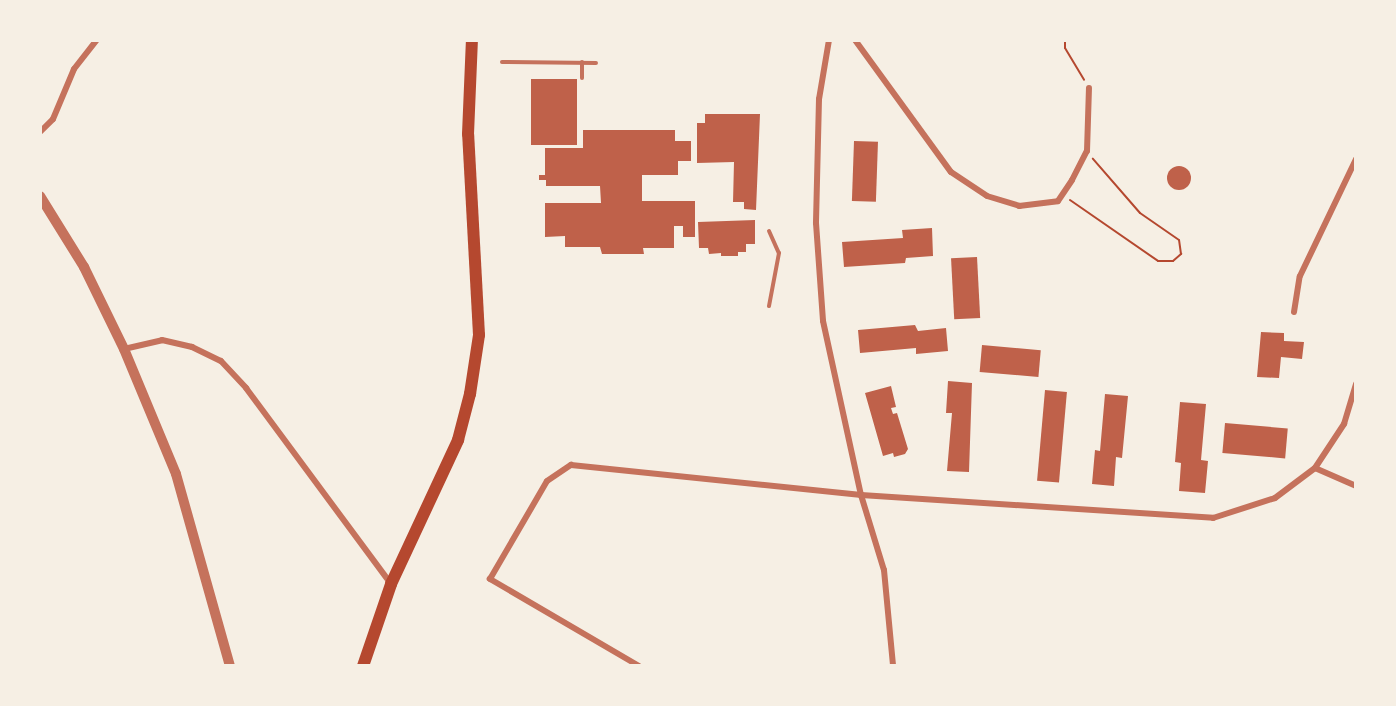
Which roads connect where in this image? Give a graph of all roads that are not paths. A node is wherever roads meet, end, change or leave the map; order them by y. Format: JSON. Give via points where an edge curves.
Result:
{"nodes":[{"id":1,"x":97,"y":40,"type":"edge"},
{"id":2,"x":472,"y":40,"type":"edge"},
{"id":3,"x":829,"y":40,"type":"edge"},
{"id":4,"x":855,"y":40,"type":"edge"},
{"id":5,"x":502,"y":62,"type":"dead end"},
{"id":6,"x":582,"y":62,"type":"junction"},
{"id":7,"x":596,"y":63,"type":"dead end"},
{"id":8,"x":582,"y":78,"type":"dead end"},
{"id":9,"x":1089,"y":88,"type":"road end"},
{"id":10,"x":40,"y":132,"type":"edge"},
{"id":11,"x":1356,"y":159,"type":"edge"},
{"id":12,"x":40,"y":196,"type":"edge"},
{"id":13,"x":769,"y":231,"type":"dead end"},
{"id":14,"x":769,"y":306,"type":"dead end"},
{"id":15,"x":1294,"y":312,"type":"dead end"},
{"id":16,"x":124,"y":349,"type":"junction"},
{"id":17,"x":1356,"y":384,"type":"edge"},
{"id":18,"x":1315,"y":468,"type":"junction"},
{"id":19,"x":1356,"y":486,"type":"edge"},
{"id":20,"x":861,"y":495,"type":"junction"},
{"id":21,"x":391,"y":584,"type":"junction"},
{"id":22,"x":230,"y":666,"type":"edge"},
{"id":23,"x":363,"y":666,"type":"edge"},
{"id":24,"x":639,"y":666,"type":"edge"},
{"id":25,"x":893,"y":666,"type":"edge"}],
"edges":[{"from":1,"to":10,"type":"street","via":[[74,69],[53,119]]},
{"from":2,"to":21,"type":"main road","via":[[468,134],[479,335],[471,394],[458,440]]},
{"from":3,"to":20,"type":"street","via":[[819,99],[817,234],[823,321]]},
{"from":4,"to":9,"type":"street","via":[[951,172],[987,196],[1019,206],[1058,201],[1063,194],[1087,151]]},
{"from":5,"to":6,"type":"lane"},
{"from":6,"to":7,"type":"lane"},
{"from":6,"to":8,"type":"lane"},
{"from":11,"to":15,"type":"street","via":[[1300,276]]},
{"from":12,"to":16,"type":"street","via":[[84,267]]},
{"from":13,"to":14,"type":"lane","via":[[779,253]]},
{"from":16,"to":21,"type":"street","via":[[162,340],[192,347],[221,361],[246,388]]},
{"from":16,"to":22,"type":"street","via":[[176,474],[216,604]]},
{"from":17,"to":18,"type":"street","via":[[1344,424]]},
{"from":18,"to":19,"type":"street"},
{"from":18,"to":20,"type":"street","via":[[1275,498],[1213,518]]},
{"from":20,"to":24,"type":"street","via":[[571,465],[547,481],[490,579]]},
{"from":20,"to":25,"type":"street","via":[[884,570]]},
{"from":21,"to":23,"type":"main road"}]}
